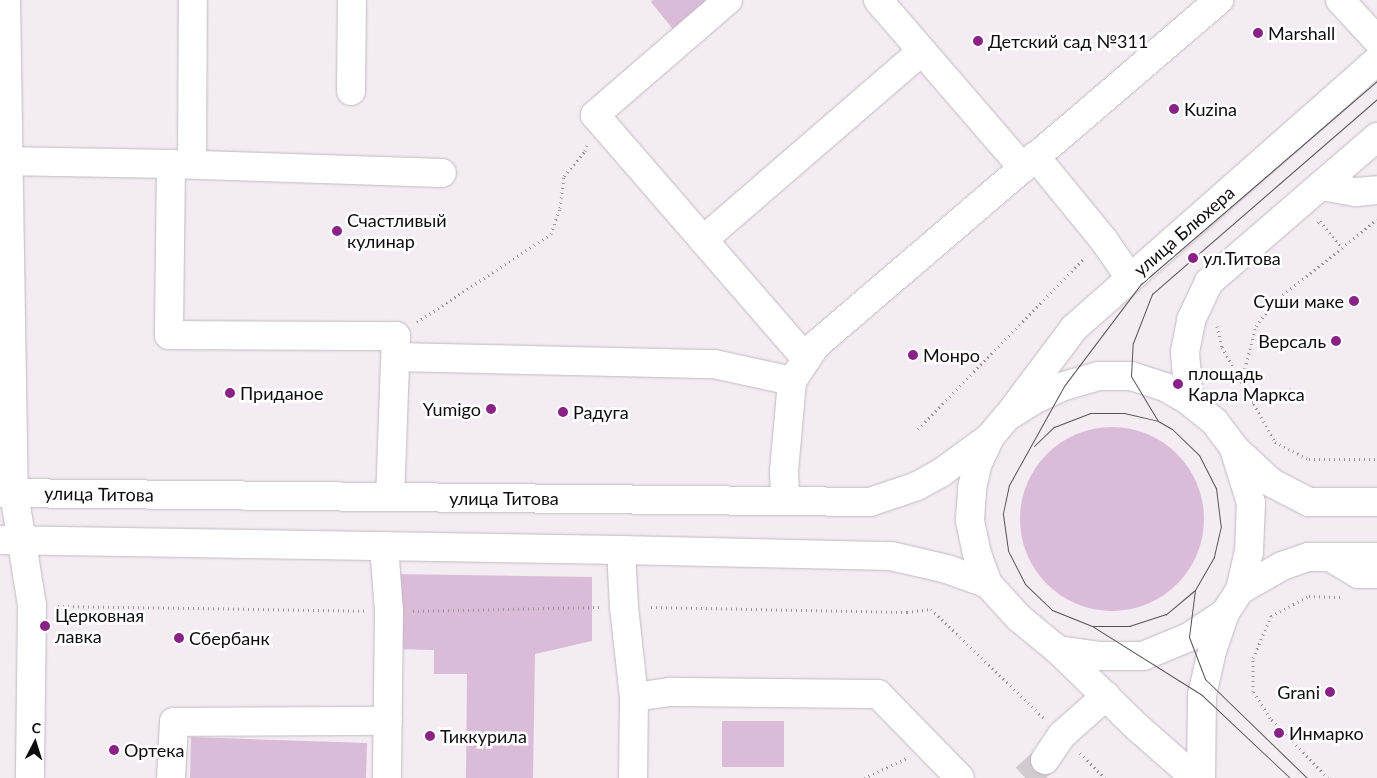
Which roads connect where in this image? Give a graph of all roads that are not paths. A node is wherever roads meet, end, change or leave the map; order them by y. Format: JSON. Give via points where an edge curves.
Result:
{"nodes":[{"id":1,"x":6,"y":0,"type":"edge"},
{"id":2,"x":193,"y":0,"type":"edge"},
{"id":3,"x":352,"y":0,"type":"edge"},
{"id":4,"x":728,"y":0,"type":"edge"},
{"id":5,"x":878,"y":0,"type":"edge"},
{"id":6,"x":1219,"y":0,"type":"edge"},
{"id":7,"x":1340,"y":0,"type":"edge"},
{"id":8,"x":1377,"y":40,"type":"edge"},
{"id":9,"x":922,"y":51,"type":"junction"},
{"id":10,"x":1377,"y":61,"type":"edge"},
{"id":11,"x":351,"y":91,"type":"dead end"},
{"id":12,"x":1377,"y":137,"type":"edge"},
{"id":13,"x":4,"y":161,"type":"edge"},
{"id":14,"x":1029,"y":162,"type":"junction"},
{"id":15,"x":181,"y":164,"type":"junction"},
{"id":16,"x":442,"y":172,"type":"dead end"},
{"id":17,"x":1320,"y":186,"type":"junction"},
{"id":18,"x":1377,"y":190,"type":"edge"},
{"id":19,"x":703,"y":240,"type":"junction"},
{"id":20,"x":1130,"y":278,"type":"junction"},
{"id":21,"x":396,"y":346,"type":"junction"},
{"id":22,"x":799,"y":370,"type":"junction"},
{"id":23,"x":1189,"y":402,"type":"junction"},
{"id":24,"x":998,"y":427,"type":"junction"},
{"id":25,"x":1234,"y":448,"type":"junction"},
{"id":26,"x":7,"y":493,"type":"edge"},
{"id":27,"x":390,"y":497,"type":"junction"},
{"id":28,"x":785,"y":499,"type":"junction"},
{"id":29,"x":1377,"y":502,"type":"edge"},
{"id":30,"x":11,"y":540,"type":"edge"},
{"id":31,"x":384,"y":546,"type":"junction"},
{"id":32,"x":621,"y":550,"type":"junction"},
{"id":33,"x":1330,"y":557,"type":"junction"},
{"id":34,"x":1377,"y":557,"type":"edge"},
{"id":35,"x":1377,"y":574,"type":"edge"},
{"id":36,"x":988,"y":584,"type":"junction"},
{"id":37,"x":1240,"y":590,"type":"junction"},
{"id":38,"x":1225,"y":613,"type":"junction"},
{"id":39,"x":1058,"y":650,"type":"junction"},
{"id":40,"x":1106,"y":696,"type":"junction"},
{"id":41,"x":634,"y":698,"type":"junction"},
{"id":42,"x":388,"y":720,"type":"junction"},
{"id":43,"x":1045,"y":760,"type":"tunnel mouth"},
{"id":44,"x":30,"y":778,"type":"edge"},
{"id":45,"x":171,"y":778,"type":"edge"},
{"id":46,"x":387,"y":778,"type":"edge"},
{"id":47,"x":633,"y":778,"type":"edge"},
{"id":48,"x":960,"y":778,"type":"edge"},
{"id":49,"x":1195,"y":778,"type":"edge"},
{"id":50,"x":1201,"y":778,"type":"edge"}],
"edges":[{"from":1,"to":13,"type":"main road"},
{"from":2,"to":15,"type":"main road"},
{"from":3,"to":11,"type":"main road"},
{"from":4,"to":19,"type":"main road","via":[[595,115]]},
{"from":5,"to":9,"type":"main road"},
{"from":6,"to":14,"type":"main road"},
{"from":7,"to":8,"type":"main road"},
{"from":9,"to":14,"type":"main road"},
{"from":9,"to":19,"type":"main road"},
{"from":10,"to":20,"type":"main road","name":"улица Блюхера"},
{"from":12,"to":17,"type":"main road"},
{"from":13,"to":15,"type":"main road"},
{"from":13,"to":26,"type":"main road"},
{"from":14,"to":20,"type":"main road","via":[[1103,239]]},
{"from":14,"to":22,"type":"main road","via":[[816,345]]},
{"from":15,"to":16,"type":"main road"},
{"from":15,"to":21,"type":"main road","via":[[169,335]]},
{"from":17,"to":18,"type":"main road","via":[[1356,192]]},
{"from":17,"to":23,"type":"main road","via":[[1209,282],[1191,320],[1185,352]]},
{"from":19,"to":22,"type":"main road"},
{"from":20,"to":24,"type":"main road","name":"улица Блюхера","via":[[1074,328]]},
{"from":21,"to":22,"type":"main road"},
{"from":21,"to":27,"type":"main road"},
{"from":22,"to":28,"type":"main road","via":[[784,471]]},
{"from":23,"to":24,"type":"main road","via":[[1165,387],[1131,376],[1099,376],[1064,386],[1036,399]]},
{"from":23,"to":25,"type":"main road","via":[[1214,421]]},
{"from":24,"to":28,"type":"main road","name":"улица Титова","via":[[942,472],[918,486],[870,502]]},
{"from":24,"to":36,"type":"main road","via":[[978,463],[972,488],[970,520]]},
{"from":25,"to":29,"type":"main road","via":[[1272,483],[1309,502]]},
{"from":25,"to":37,"type":"main road","via":[[1251,502],[1249,552]]},
{"from":26,"to":27,"type":"main road","name":"улица Титова"},
{"from":26,"to":30,"type":"main road"},
{"from":27,"to":28,"type":"main road","name":"улица Титова"},
{"from":30,"to":31,"type":"main road"},
{"from":30,"to":44,"type":"main road","via":[[32,606]]},
{"from":31,"to":32,"type":"main road"},
{"from":31,"to":42,"type":"main road","via":[[389,612]]},
{"from":32,"to":36,"type":"main road","via":[[891,556],[947,569]]},
{"from":32,"to":41,"type":"main road"},
{"from":33,"to":34,"type":"main road"},
{"from":33,"to":35,"type":"main road","via":[[1358,574]]},
{"from":33,"to":37,"type":"main road","via":[[1308,557],[1282,566]]},
{"from":36,"to":39,"type":"main road","via":[[1019,618]]},
{"from":37,"to":38,"type":"main road"},
{"from":38,"to":39,"type":"main road","via":[[1189,637],[1143,656],[1099,656]]},
{"from":38,"to":50,"type":"main road","via":[[1202,695]]},
{"from":39,"to":40,"type":"main road"},
{"from":40,"to":43,"type":"main road","via":[[1062,735]]},
{"from":40,"to":49,"type":"main road"},
{"from":41,"to":47,"type":"main road"},
{"from":41,"to":48,"type":"main road","via":[[671,692],[878,694]]},
{"from":42,"to":45,"type":"main road","via":[[174,722]]},
{"from":42,"to":46,"type":"main road"}]}
